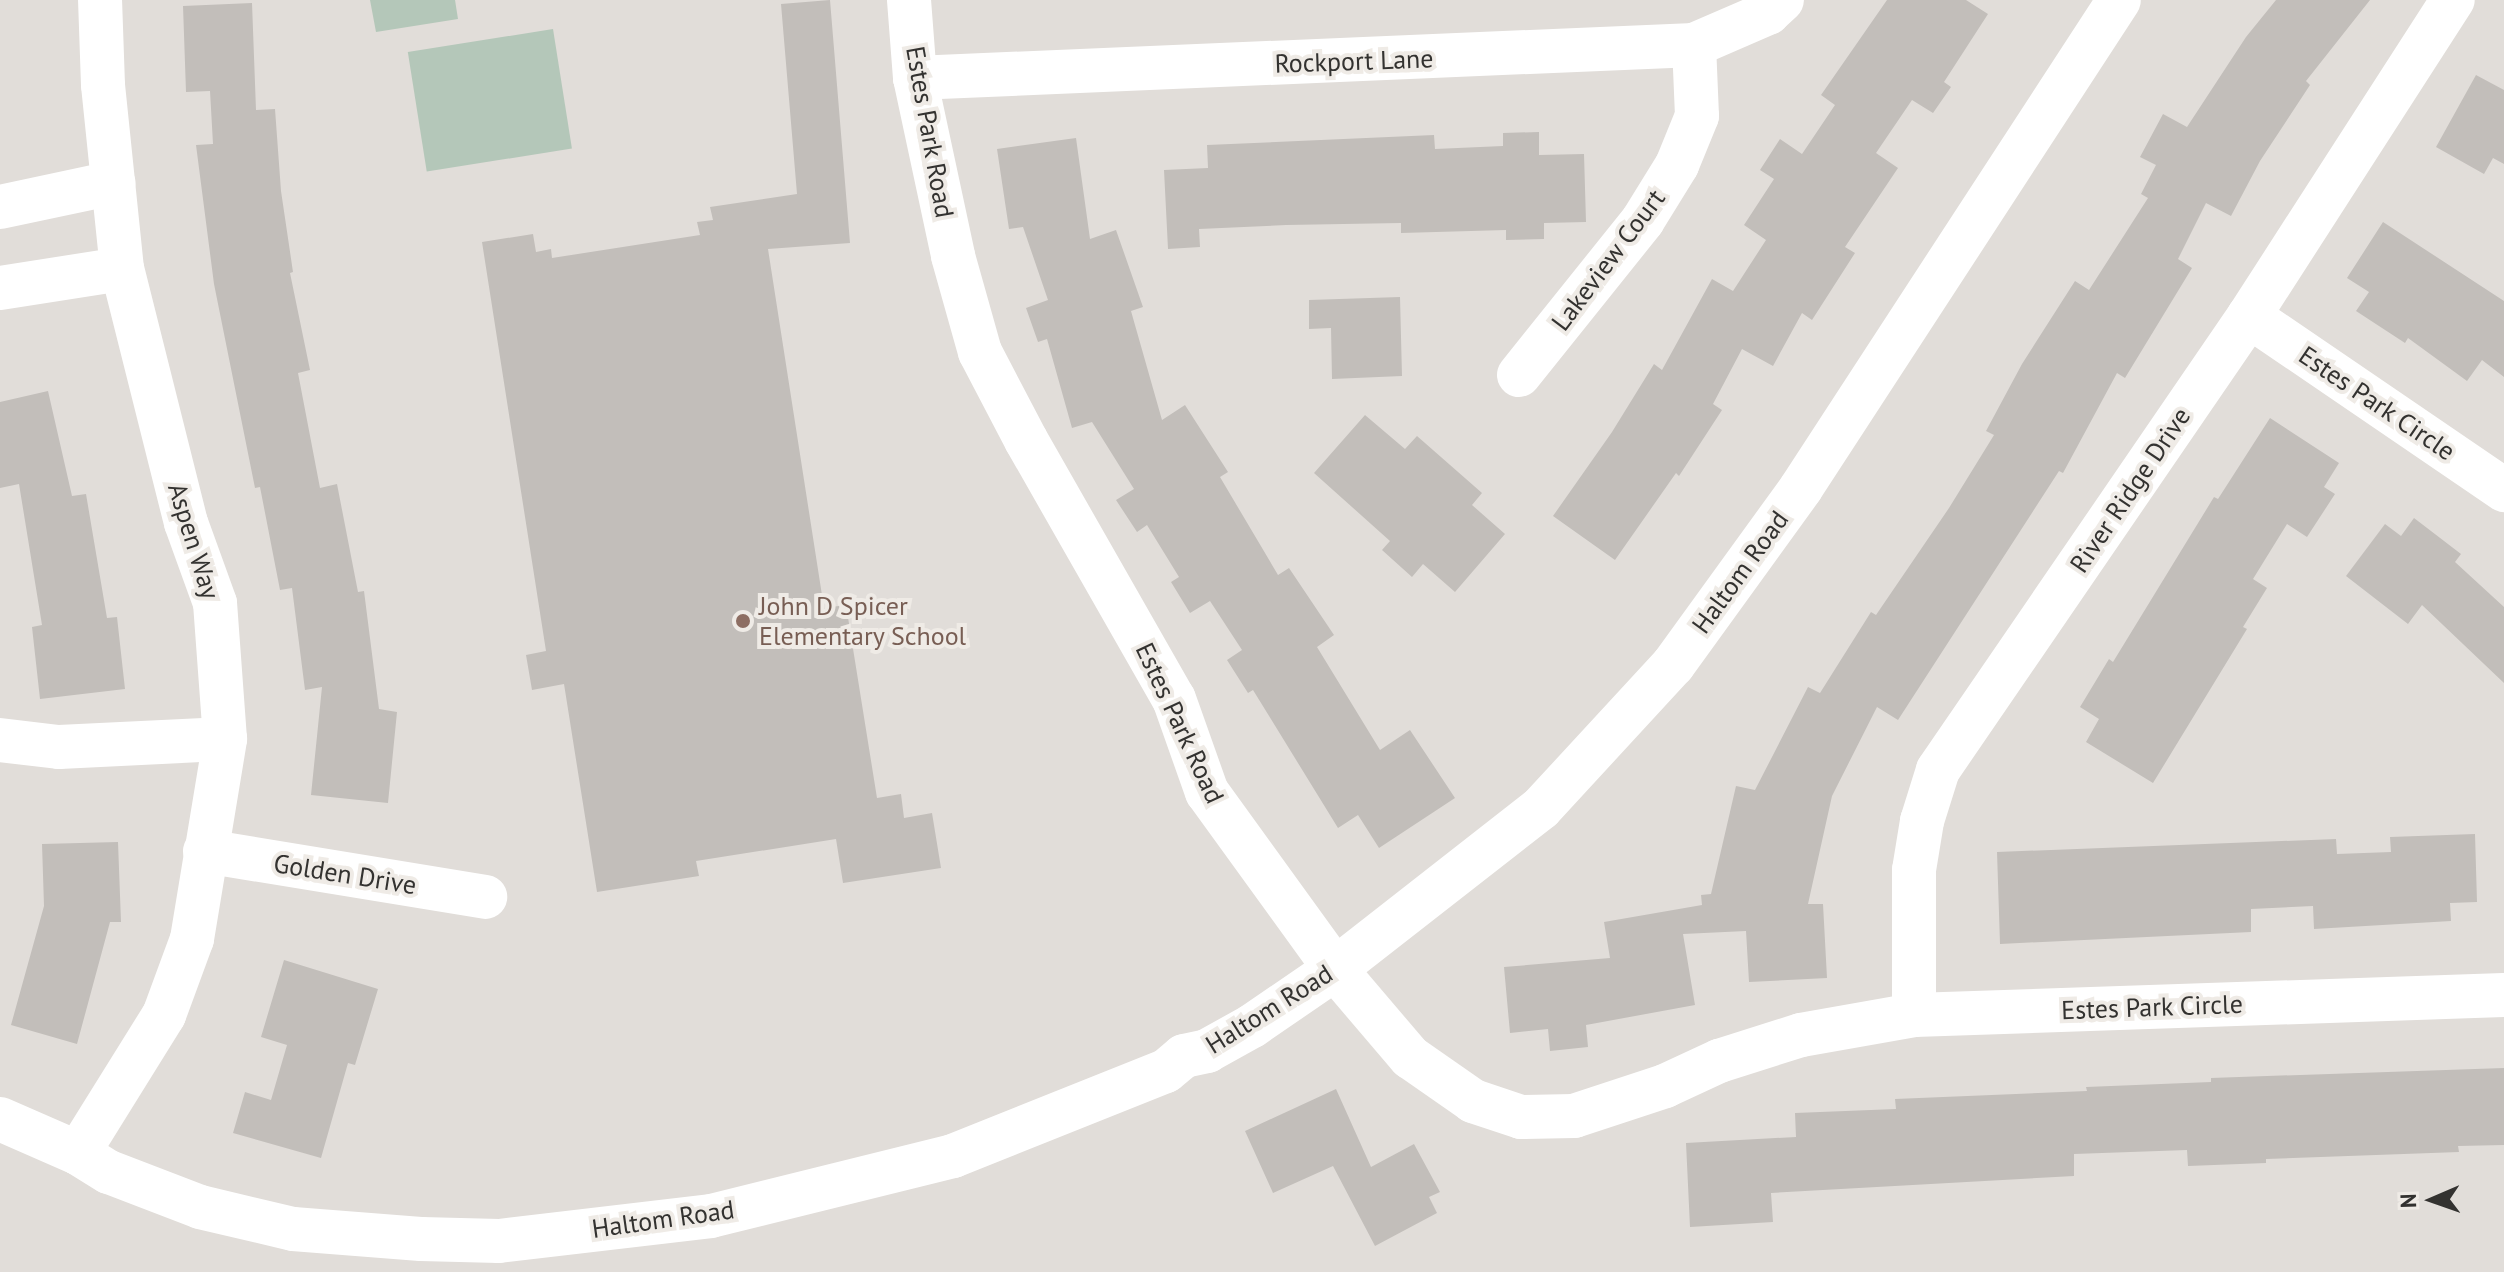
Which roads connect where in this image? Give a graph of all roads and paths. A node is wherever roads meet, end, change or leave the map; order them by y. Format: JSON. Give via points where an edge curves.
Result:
{"nodes":[{"id":1,"x":100,"y":0,"type":"edge"},
{"id":2,"x":909,"y":0,"type":"edge"},
{"id":3,"x":1782,"y":0,"type":"edge"},
{"id":4,"x":2119,"y":0,"type":"edge"},
{"id":5,"x":2453,"y":0,"type":"edge"},
{"id":6,"x":1694,"y":45,"type":"junction"},
{"id":7,"x":915,"y":78,"type":"junction"},
{"id":8,"x":113,"y":183,"type":"junction"},
{"id":9,"x":0,"y":207,"type":"edge"},
{"id":10,"x":122,"y":269,"type":"junction"},
{"id":11,"x":0,"y":288,"type":"edge"},
{"id":12,"x":2249,"y":316,"type":"junction"},
{"id":13,"x":1519,"y":375,"type":"dead end"},
{"id":14,"x":2504,"y":490,"type":"edge"},
{"id":15,"x":225,"y":739,"type":"junction"},
{"id":16,"x":0,"y":740,"type":"edge"},
{"id":17,"x":205,"y":851,"type":"junction"},
{"id":18,"x":485,"y":897,"type":"dead end"},
{"id":19,"x":1335,"y":969,"type":"junction"},
{"id":20,"x":2504,"y":995,"type":"edge"},
{"id":21,"x":1914,"y":1015,"type":"junction"},
{"id":22,"x":1801,"y":1035,"type":"joint"},
{"id":23,"x":0,"y":1119,"type":"edge"},
{"id":24,"x":78,"y":1153,"type":"junction"}],
"edges":[{"from":1,"to":8,"type":"street","name":"Aspen Way"},
{"from":2,"to":7,"type":"street","name":"Estes Park Road"},
{"from":3,"to":6,"type":"street","name":"Rockport Lane","via":[[1768,13]]},
{"from":4,"to":19,"type":"street","name":"Haltom Road","via":[[1801,488],[1673,665],[1541,808]]},
{"from":5,"to":12,"type":"street","name":"River Ridge Drive"},
{"from":6,"to":7,"type":"street","name":"Rockport Lane"},
{"from":6,"to":13,"type":"street","name":"Lakeview Court","via":[[1697,116],[1677,165],[1643,220]]},
{"from":7,"to":19,"type":"street","name":"Estes Park Road","via":[[953,256],[980,352],[1174,699],[1207,792]]},
{"from":8,"to":9,"type":"street"},
{"from":8,"to":10,"type":"street","name":"Aspen Way"},
{"from":10,"to":11,"type":"street"},
{"from":10,"to":15,"type":"street","name":"Aspen Way","via":[[186,523],[215,603]]},
{"from":12,"to":14,"type":"street","name":"Estes Park Circle"},
{"from":12,"to":21,"type":"street","name":"River Ridge Drive","via":[[1938,770],[1914,870]]},
{"from":15,"to":16,"type":"street","via":[[59,747]]},
{"from":15,"to":17,"type":"street","name":"Aspen Way"},
{"from":17,"to":18,"type":"street","name":"Golden Drive"},
{"from":17,"to":24,"type":"street","name":"Aspen Way","via":[[192,939],[164,1015]]},
{"from":19,"to":22,"type":"street","name":"Estes Park Road","via":[[1410,1057],[1473,1101],[1521,1117],[1574,1116]]},
{"from":19,"to":24,"type":"street","name":"Haltom Road","via":[[1207,1051],[1184,1056],[1166,1071],[953,1156],[711,1216],[499,1241],[293,1229],[200,1207],[109,1172]]},
{"from":20,"to":21,"type":"street","name":"Estes Park Circle"},
{"from":21,"to":22,"type":"street","name":"Estes Park Circle"},
{"from":23,"to":24,"type":"street","name":"Haltom Road"}]}
